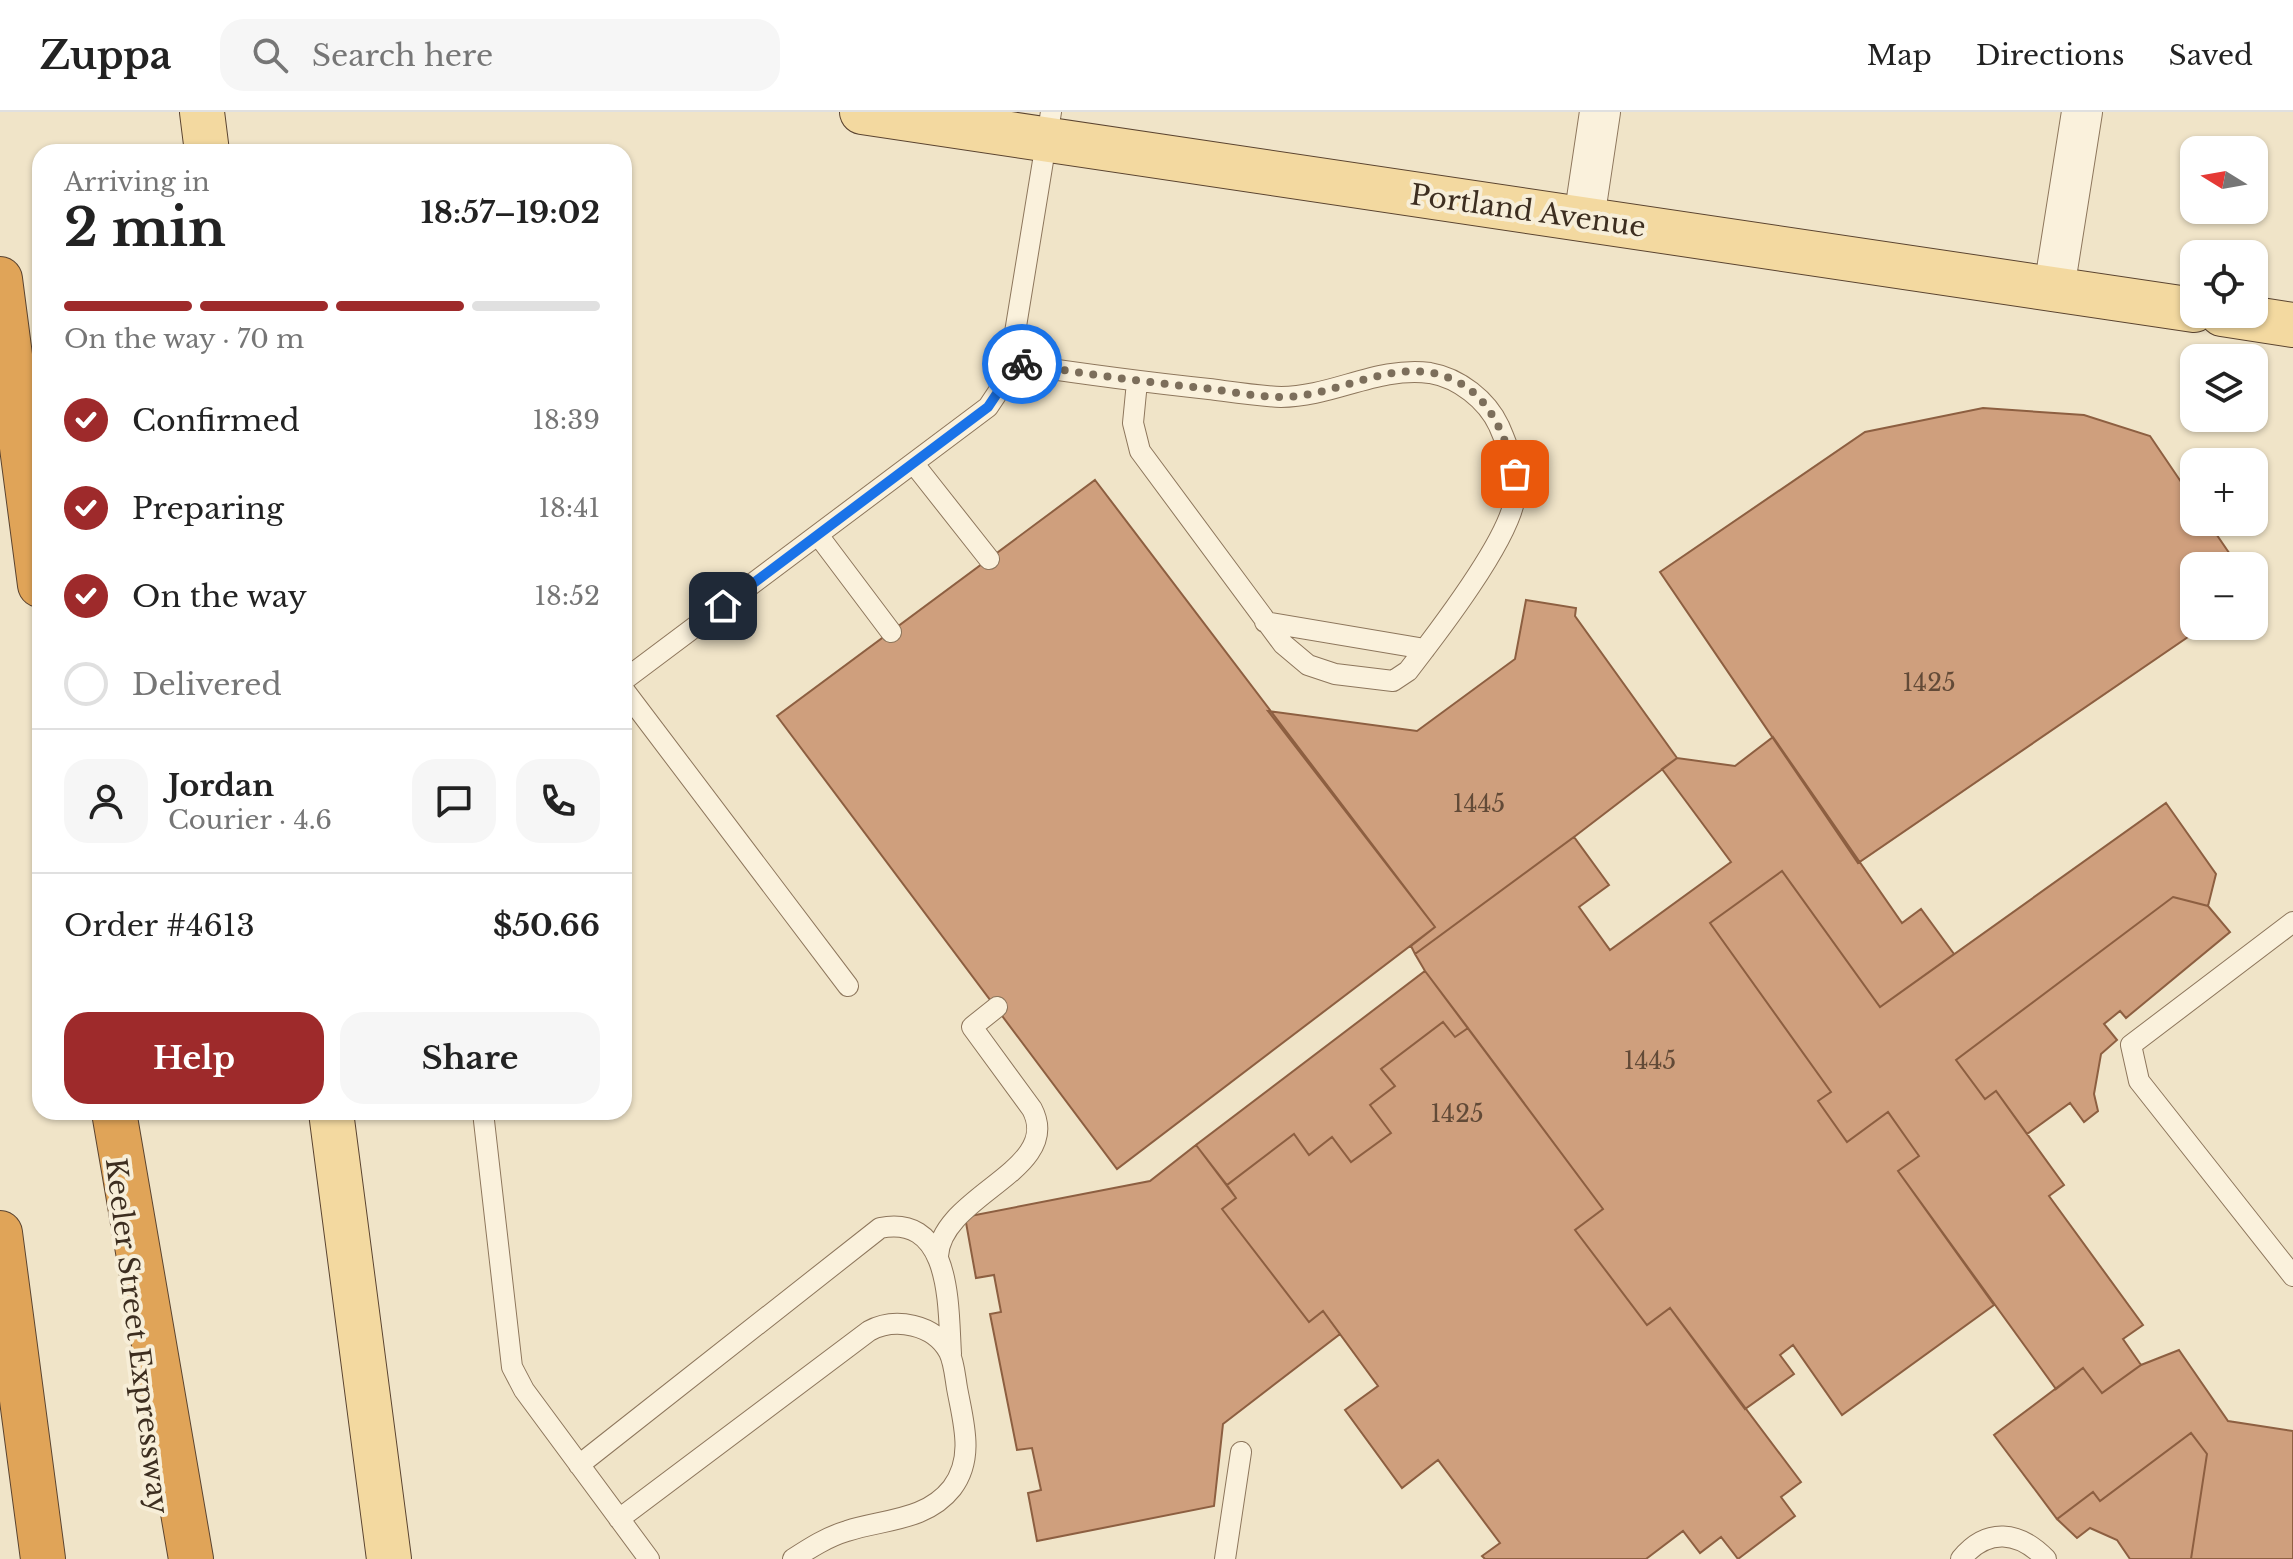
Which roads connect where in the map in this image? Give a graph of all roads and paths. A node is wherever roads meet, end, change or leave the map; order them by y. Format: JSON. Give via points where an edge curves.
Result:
{"nodes":[{"id":1,"x":202,"y":112,"type":"edge"},
{"id":2,"x":862,"y":112,"type":"edge"},
{"id":3,"x":1600,"y":112,"type":"edge"},
{"id":4,"x":2082,"y":112,"type":"edge"},
{"id":5,"x":1049,"y":126,"type":"edge"},
{"id":6,"x":206,"y":144,"type":"edge"},
{"id":7,"x":1584,"y":219,"type":"junction"},
{"id":8,"x":0,"y":279,"type":"edge"},
{"id":9,"x":2054,"y":289,"type":"junction"},
{"id":10,"x":2180,"y":308,"type":"edge"},
{"id":11,"x":2268,"y":321,"type":"edge"},
{"id":12,"x":2293,"y":325,"type":"edge"},
{"id":13,"x":1010,"y":363,"type":"junction"},
{"id":14,"x":1137,"y":382,"type":"junction"},
{"id":15,"x":914,"y":464,"type":"junction"},
{"id":16,"x":32,"y":524,"type":"edge"},
{"id":17,"x":818,"y":535,"type":"junction"},
{"id":18,"x":989,"y":559,"type":"dead end"},
{"id":19,"x":1265,"y":622,"type":"junction"},
{"id":20,"x":891,"y":632,"type":"dead end"},
{"id":21,"x":1425,"y":649,"type":"junction"},
{"id":22,"x":632,"y":674,"type":"edge"},
{"id":23,"x":632,"y":701,"type":"edge"},
{"id":24,"x":2293,"y":922,"type":"edge"},
{"id":25,"x":848,"y":986,"type":"dead end"},
{"id":26,"x":997,"y":1007,"type":"dead end"},
{"id":27,"x":113,"y":1120,"type":"edge"},
{"id":28,"x":113,"y":1120,"type":"edge"},
{"id":29,"x":332,"y":1120,"type":"edge"},
{"id":30,"x":484,"y":1120,"type":"edge"},
{"id":31,"x":0,"y":1233,"type":"edge"},
{"id":32,"x":938,"y":1256,"type":"junction"},
{"id":33,"x":2293,"y":1276,"type":"edge"},
{"id":34,"x":951,"y":1354,"type":"junction"},
{"id":35,"x":1241,"y":1452,"type":"dead end"},
{"id":36,"x":579,"y":1465,"type":"junction"},
{"id":37,"x":619,"y":1519,"type":"junction"},
{"id":38,"x":43,"y":1559,"type":"edge"},
{"id":39,"x":166,"y":1559,"type":"edge"},
{"id":40,"x":191,"y":1559,"type":"edge"},
{"id":41,"x":389,"y":1559,"type":"edge"},
{"id":42,"x":649,"y":1559,"type":"edge"},
{"id":43,"x":793,"y":1559,"type":"edge"},
{"id":44,"x":1225,"y":1559,"type":"edge"},
{"id":45,"x":1961,"y":1559,"type":"edge"},
{"id":46,"x":2046,"y":1559,"type":"edge"}],
"edges":[{"from":1,"to":6,"type":"main road"},
{"from":2,"to":5,"type":"main road","name":"Portland Avenue"},
{"from":3,"to":7,"type":"street"},
{"from":4,"to":9,"type":"street"},
{"from":5,"to":7,"type":"main road","name":"Portland Avenue"},
{"from":5,"to":13,"type":"lane"},
{"from":7,"to":9,"type":"main road","name":"Portland Avenue"},
{"from":8,"to":16,"type":"highway"},
{"from":9,"to":10,"type":"main road","name":"Portland Avenue"},
{"from":11,"to":12,"type":"main road"},
{"from":13,"to":14,"type":"lane"},
{"from":13,"to":15,"type":"lane","via":[[988,407]]},
{"from":14,"to":19,"type":"lane","via":[[1133,423],[1140,451]]},
{"from":14,"to":21,"type":"lane","via":[[1282,397],[1401,372],[1430,373],[1455,380],[1475,396],[1492,413],[1508,448],[1515,499],[1500,539]]},
{"from":15,"to":17,"type":"lane"},
{"from":15,"to":18,"type":"lane"},
{"from":17,"to":20,"type":"lane"},
{"from":17,"to":22,"type":"lane"},
{"from":19,"to":21,"type":"lane"},
{"from":19,"to":21,"type":"lane","via":[[1294,656],[1335,674],[1393,681]]},
{"from":23,"to":25,"type":"lane"},
{"from":24,"to":33,"type":"lane","via":[[2131,1045],[2139,1081]]},
{"from":26,"to":32,"type":"lane","via":[[972,1027],[1032,1109],[1036,1137],[1025,1159],[951,1221]]},
{"from":27,"to":39,"type":"highway","name":"Keeler Street Expressway"},
{"from":28,"to":40,"type":"highway"},
{"from":29,"to":41,"type":"main road"},
{"from":30,"to":36,"type":"lane","via":[[512,1367]]},
{"from":31,"to":38,"type":"highway"},
{"from":32,"to":34,"type":"lane"},
{"from":32,"to":36,"type":"lane","via":[[926,1237],[904,1227],[880,1228]]},
{"from":34,"to":37,"type":"lane","via":[[925,1330],[897,1323],[879,1326]]},
{"from":34,"to":43,"type":"lane","via":[[966,1444],[950,1491],[916,1515],[846,1531]]},
{"from":35,"to":44,"type":"lane"},
{"from":36,"to":37,"type":"lane"},
{"from":37,"to":42,"type":"lane"},
{"from":45,"to":46,"type":"lane","via":[[1971,1547],[1997,1536],[2024,1542]]}]}
